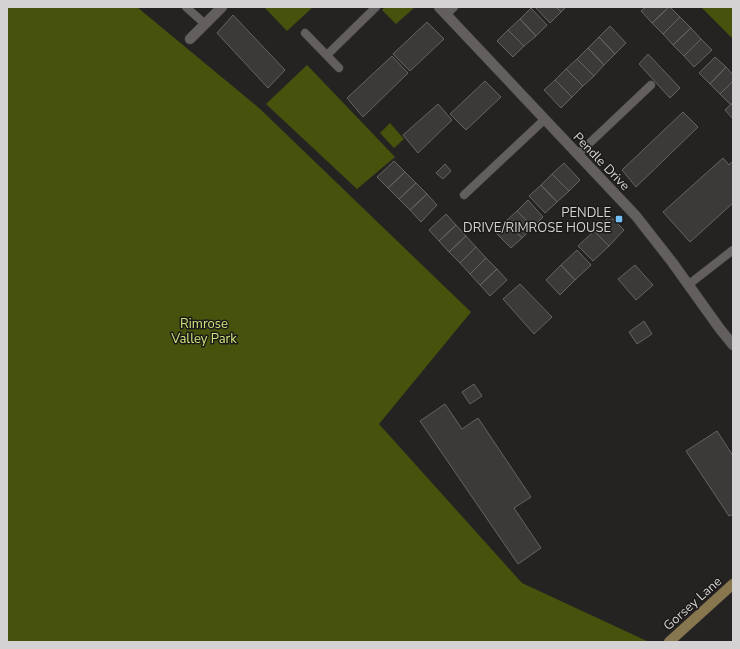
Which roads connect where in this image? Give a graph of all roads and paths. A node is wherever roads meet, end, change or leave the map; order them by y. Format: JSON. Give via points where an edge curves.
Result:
{"nodes":[{"id":1,"x":186,"y":7,"type":"edge"},
{"id":2,"x":222,"y":7,"type":"edge"},
{"id":3,"x":376,"y":7,"type":"edge"},
{"id":4,"x":454,"y":7,"type":"edge"},
{"id":5,"x":442,"y":11,"type":"edge"},
{"id":6,"x":205,"y":24,"type":"junction"},
{"id":7,"x":305,"y":32,"type":"dead end"},
{"id":8,"x":190,"y":39,"type":"dead end"},
{"id":9,"x":327,"y":55,"type":"junction"},
{"id":10,"x":339,"y":68,"type":"dead end"},
{"id":11,"x":651,"y":85,"type":"dead end"},
{"id":12,"x":545,"y":120,"type":"junction"},
{"id":13,"x":578,"y":154,"type":"junction"},
{"id":14,"x":464,"y":195,"type":"dead end"},
{"id":15,"x":733,"y":250,"type":"edge"},
{"id":16,"x":688,"y":284,"type":"junction"},
{"id":17,"x":733,"y":345,"type":"edge"},
{"id":18,"x":733,"y":584,"type":"edge"},
{"id":19,"x":669,"y":642,"type":"edge"}],
"edges":[{"from":1,"to":6,"type":"lane"},
{"from":2,"to":6,"type":"street"},
{"from":3,"to":9,"type":"lane"},
{"from":4,"to":5,"type":"lane"},
{"from":5,"to":12,"type":"street","name":"Pendle Drive"},
{"from":6,"to":8,"type":"street"},
{"from":7,"to":9,"type":"lane"},
{"from":9,"to":10,"type":"lane"},
{"from":11,"to":13,"type":"lane"},
{"from":12,"to":13,"type":"street","name":"Pendle Drive"},
{"from":12,"to":14,"type":"lane"},
{"from":13,"to":16,"type":"street","name":"Pendle Drive","via":[[636,216]]},
{"from":15,"to":16,"type":"lane"},
{"from":16,"to":17,"type":"street","name":"Pendle Drive"},
{"from":18,"to":19,"type":"main road","name":"Gorsey Lane"}]}
